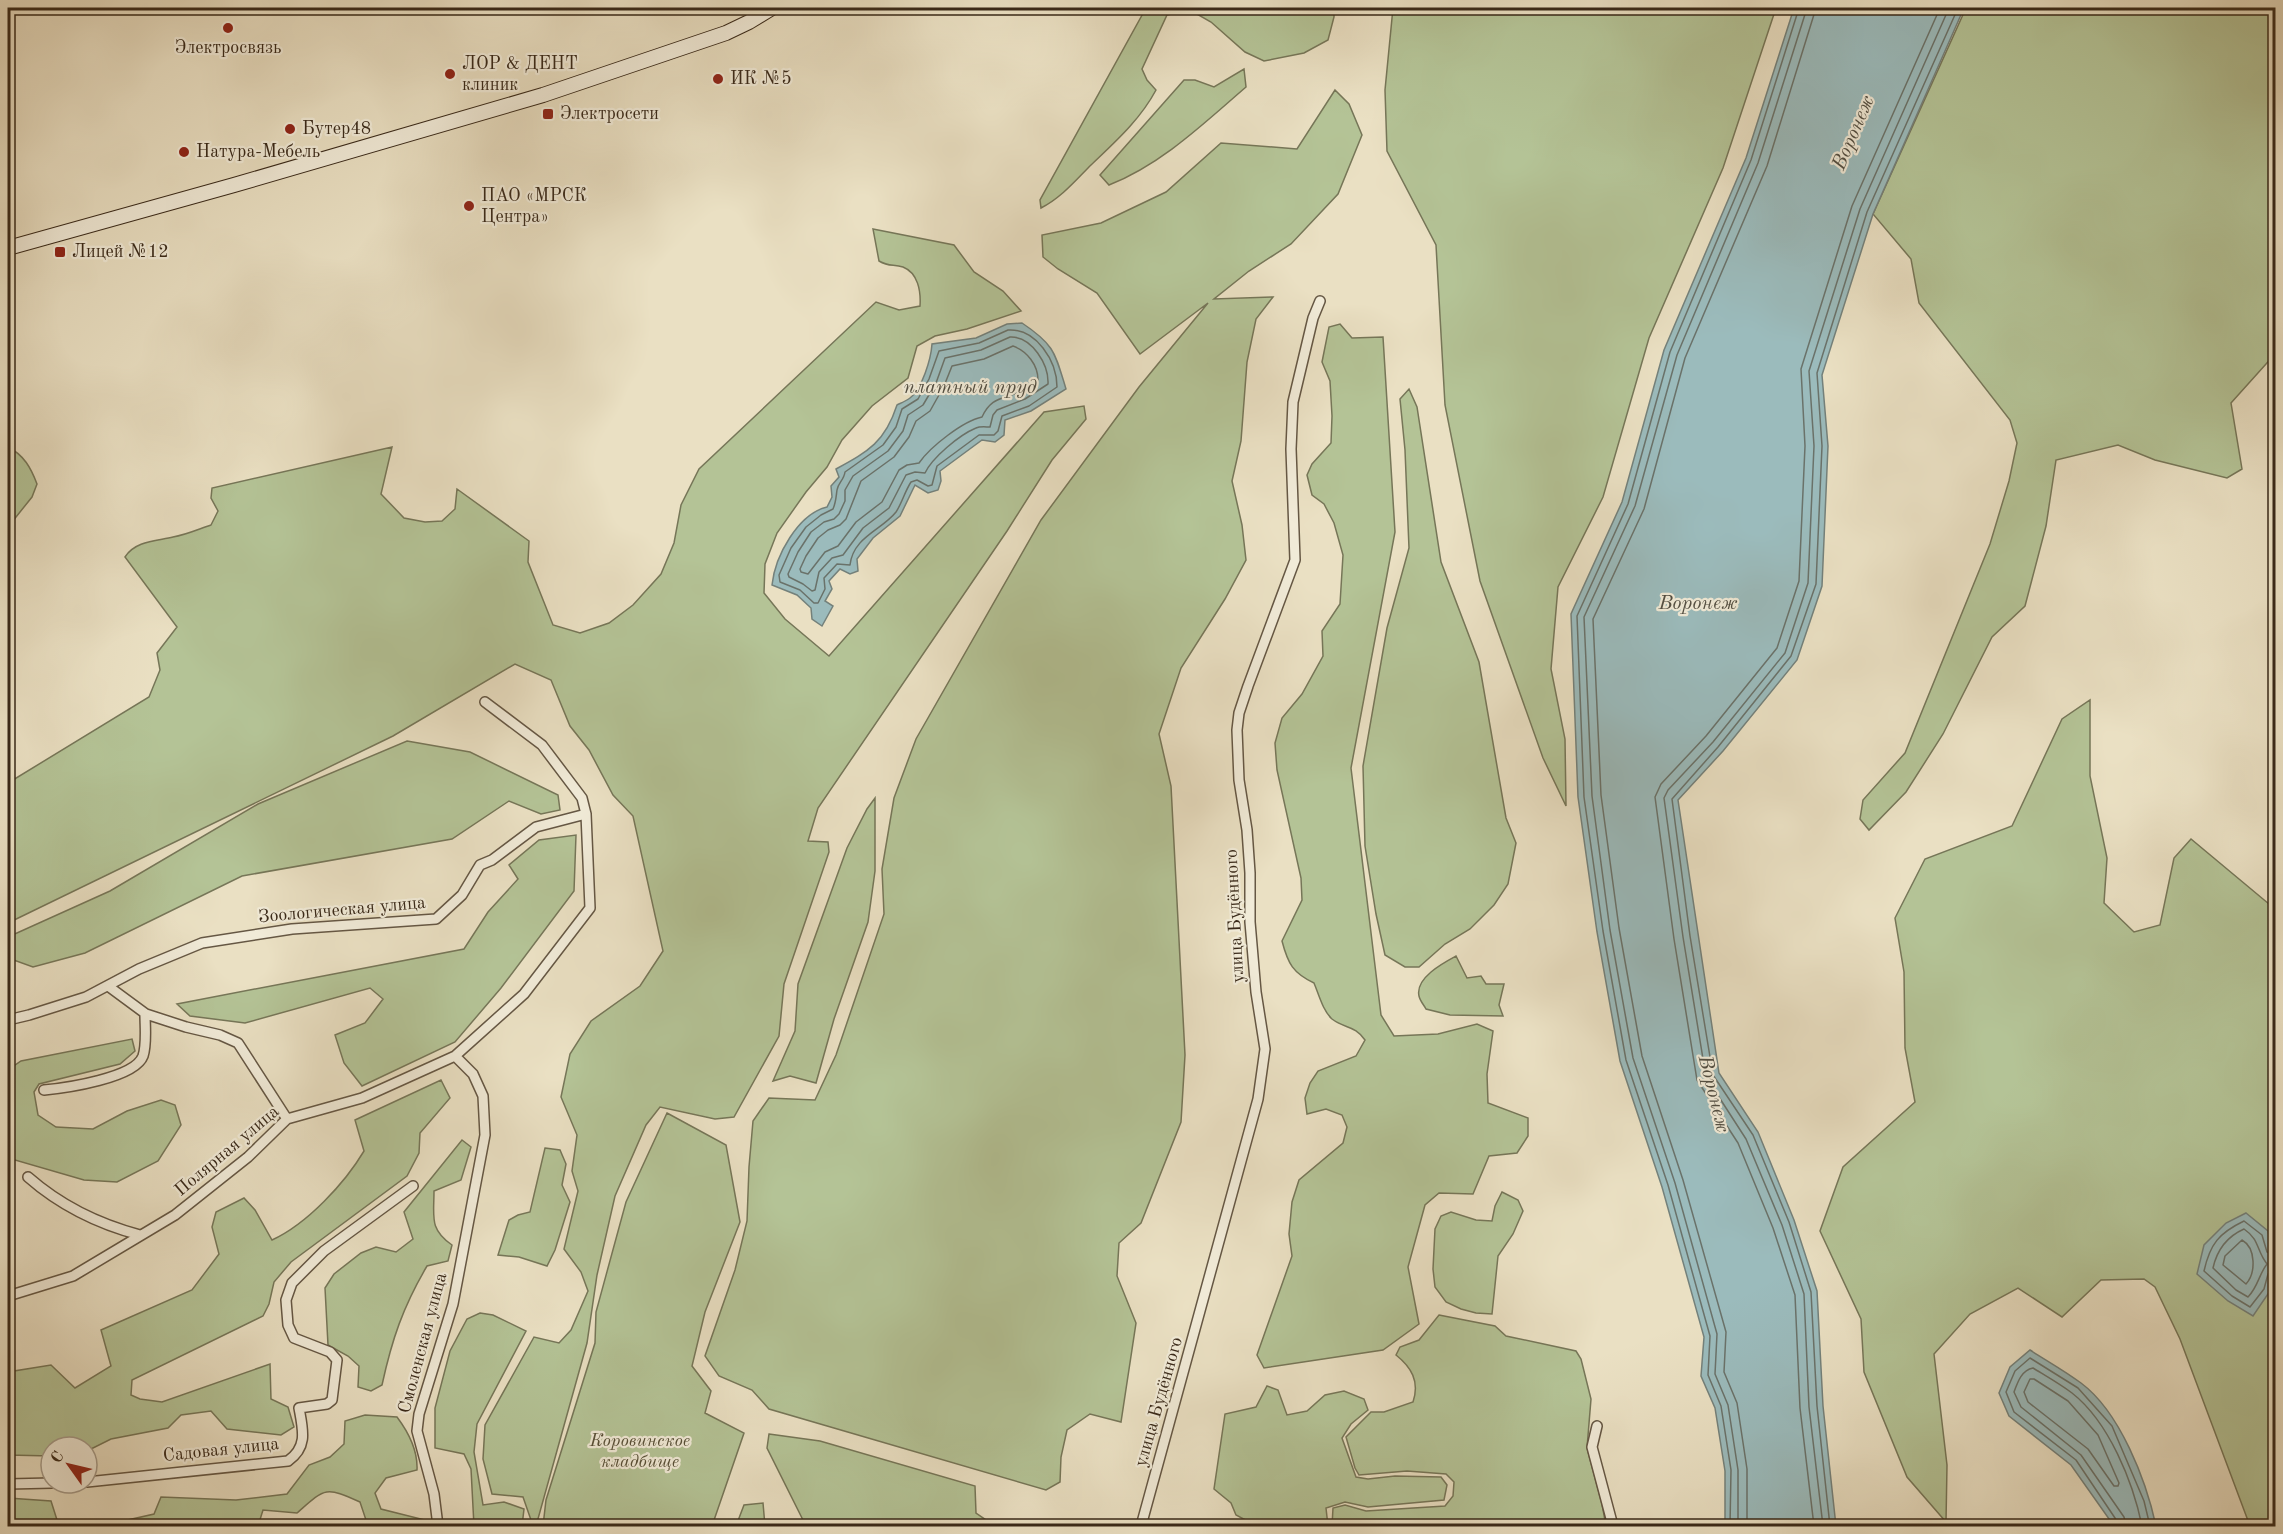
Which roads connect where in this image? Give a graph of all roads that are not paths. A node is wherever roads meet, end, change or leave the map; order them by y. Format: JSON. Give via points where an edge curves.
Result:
{"nodes":[{"id":1,"x":772,"y":8,"type":"edge"},
{"id":2,"x":8,"y":248,"type":"edge"},
{"id":3,"x":1320,"y":301,"type":"dead end"},
{"id":4,"x":485,"y":702,"type":"dead end"},
{"id":5,"x":586,"y":814,"type":"junction"},
{"id":6,"x":108,"y":986,"type":"junction"},
{"id":7,"x":145,"y":1014,"type":"junction"},
{"id":8,"x":8,"y":1020,"type":"edge"},
{"id":9,"x":455,"y":1056,"type":"junction"},
{"id":10,"x":44,"y":1090,"type":"dead end"},
{"id":11,"x":287,"y":1119,"type":"junction"},
{"id":12,"x":28,"y":1177,"type":"dead end"},
{"id":13,"x":413,"y":1186,"type":"dead end"},
{"id":14,"x":141,"y":1235,"type":"junction"},
{"id":15,"x":8,"y":1296,"type":"edge"},
{"id":16,"x":1597,"y":1426,"type":"dead end"},
{"id":17,"x":99,"y":1481,"type":"edge"},
{"id":18,"x":39,"y":1483,"type":"edge"},
{"id":19,"x":8,"y":1484,"type":"edge"},
{"id":20,"x":438,"y":1527,"type":"edge"},
{"id":21,"x":1141,"y":1527,"type":"edge"},
{"id":22,"x":1613,"y":1527,"type":"edge"}],
"edges":[{"from":1,"to":2,"type":"main road","via":[[726,33],[543,95]]},
{"from":3,"to":21,"type":"street","name":"улица Будённого","via":[[1293,402],[1295,560],[1248,686],[1237,730],[1254,976],[1265,1049],[1263,1074]]},
{"from":4,"to":5,"type":"street","name":"Полярная улица","via":[[542,745],[582,798]]},
{"from":5,"to":6,"type":"street","name":"Зоологическая улица","via":[[536,827],[480,865],[462,895],[436,919],[292,929],[202,944]]},
{"from":5,"to":9,"type":"street","name":"Полярная улица","via":[[590,908],[524,994]]},
{"from":6,"to":7,"type":"street"},
{"from":6,"to":8,"type":"street","name":"Зоологическая улица","via":[[86,998]]},
{"from":7,"to":10,"type":"street","via":[[143,1055],[138,1064],[74,1087]]},
{"from":7,"to":11,"type":"street","via":[[238,1043]]},
{"from":9,"to":11,"type":"street","name":"Полярная улица","via":[[362,1098]]},
{"from":9,"to":20,"type":"street","name":"Смоленская улица","via":[[473,1074],[483,1096],[485,1135],[453,1304],[419,1414],[417,1431],[435,1494]]},
{"from":11,"to":14,"type":"street","name":"Полярная улица","via":[[175,1215]]},
{"from":12,"to":14,"type":"street","via":[[47,1194],[79,1212]]},
{"from":13,"to":17,"type":"street","name":"Садовая улица","via":[[324,1251],[292,1283],[286,1300],[288,1325],[294,1338],[330,1352],[337,1360],[332,1400],[299,1408],[304,1438],[295,1456],[288,1461]]},
{"from":14,"to":15,"type":"street","name":"Полярная улица","via":[[73,1276]]},
{"from":16,"to":22,"type":"street","via":[[1592,1448]]},
{"from":18,"to":19,"type":"street"}]}
